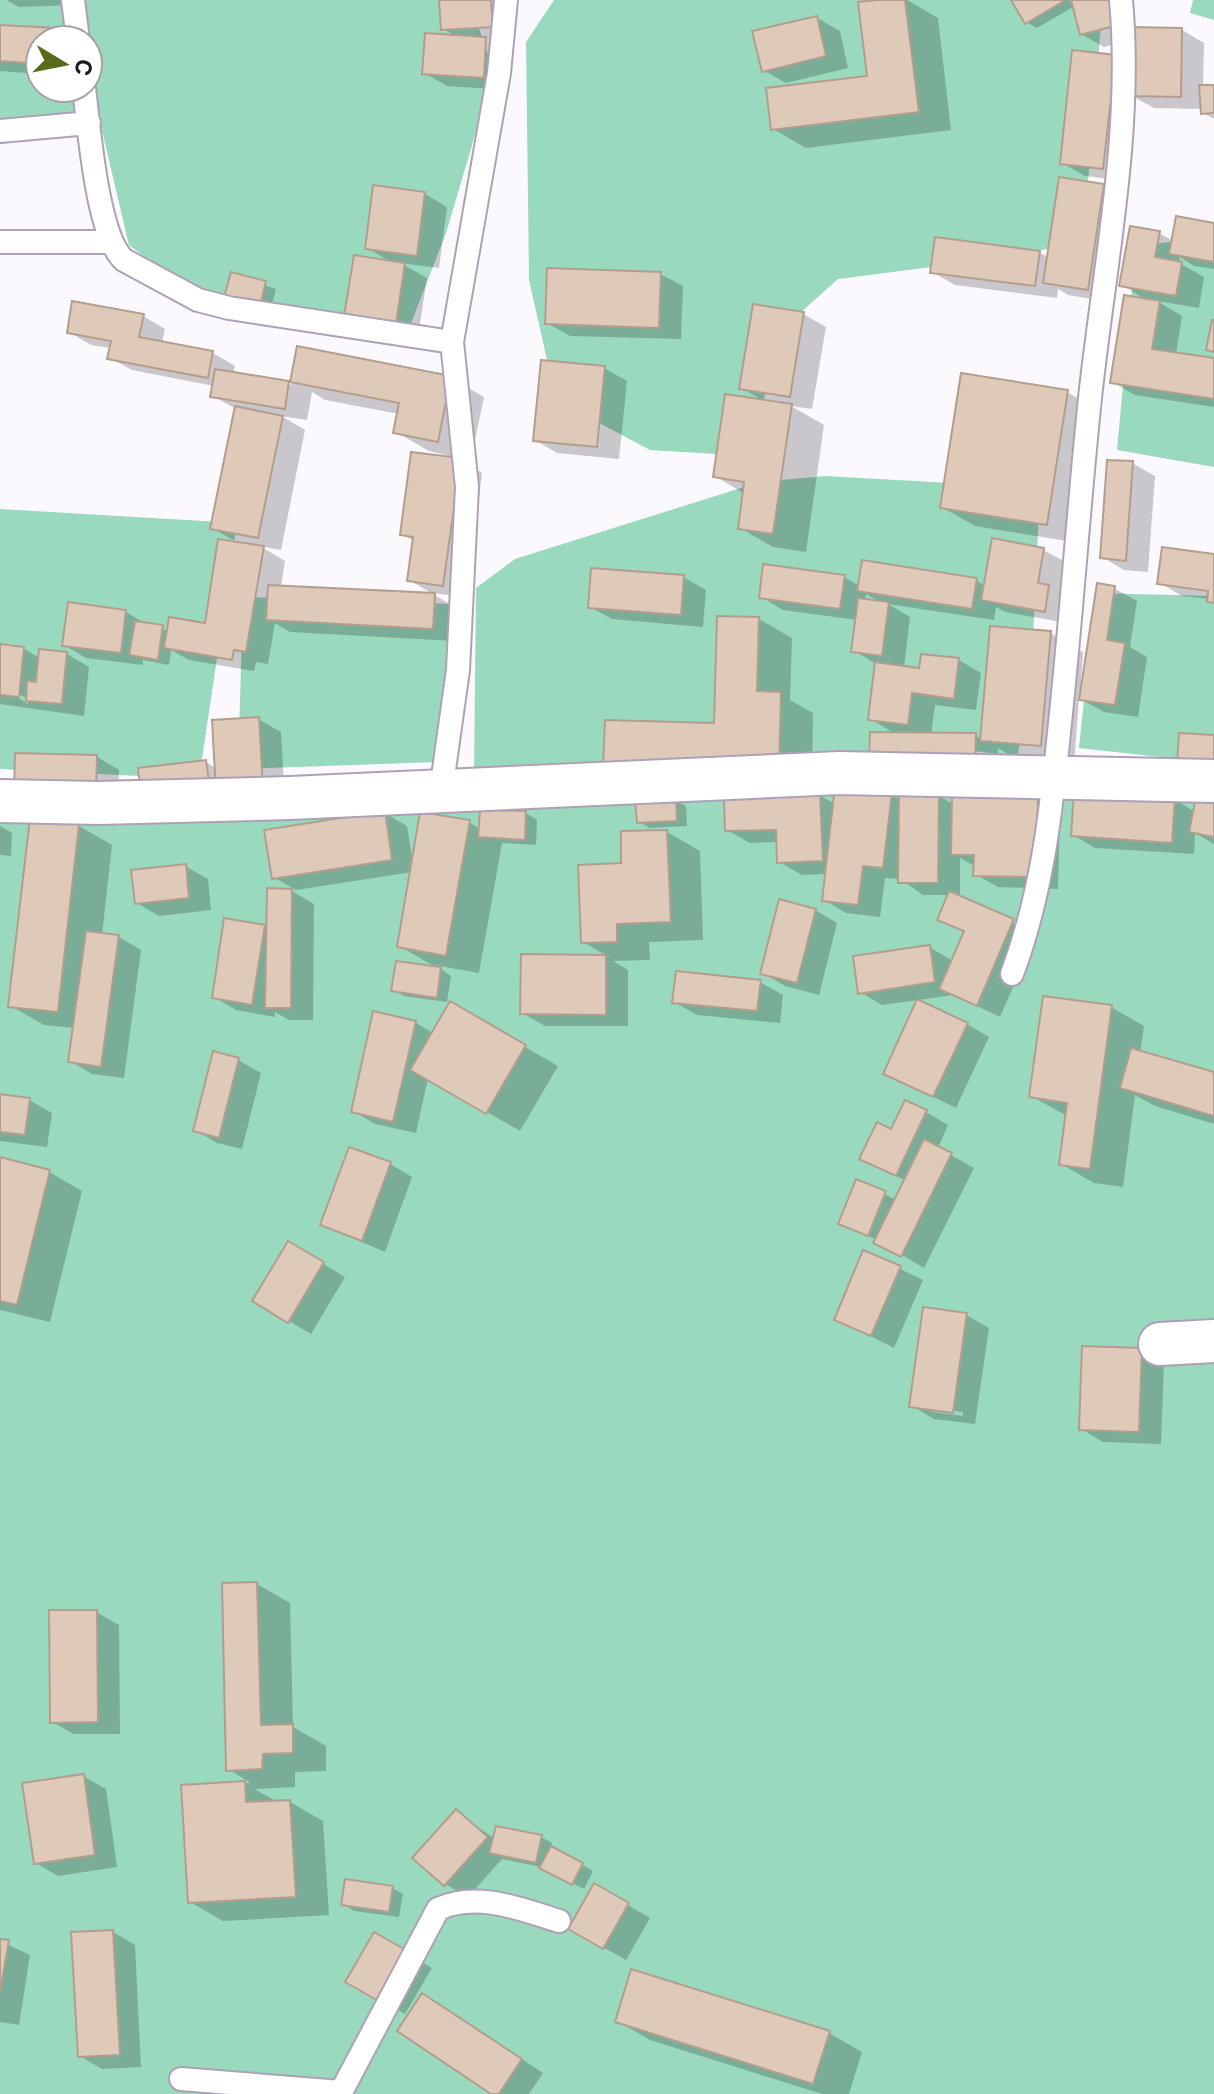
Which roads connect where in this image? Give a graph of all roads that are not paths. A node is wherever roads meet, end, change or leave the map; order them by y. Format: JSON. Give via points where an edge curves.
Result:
{"nodes":[{"id":1,"x":73,"y":0,"type":"edge"},
{"id":2,"x":506,"y":0,"type":"edge"},
{"id":3,"x":1121,"y":0,"type":"edge"},
{"id":4,"x":76,"y":24,"type":"edge"},
{"id":5,"x":86,"y":104,"type":"edge"},
{"id":6,"x":89,"y":123,"type":"junction"},
{"id":7,"x":0,"y":131,"type":"edge"},
{"id":8,"x":0,"y":242,"type":"edge"},
{"id":9,"x":110,"y":242,"type":"junction"},
{"id":10,"x":452,"y":342,"type":"junction"},
{"id":11,"x":1055,"y":776,"type":"junction"},
{"id":12,"x":1214,"y":781,"type":"edge"},
{"id":13,"x":441,"y":791,"type":"junction"},
{"id":14,"x":0,"y":801,"type":"edge"},
{"id":15,"x":1012,"y":974,"type":"dead end"},
{"id":16,"x":1214,"y":1341,"type":"edge"},
{"id":17,"x":1160,"y":1344,"type":"dead end"},
{"id":18,"x":559,"y":1921,"type":"dead end"},
{"id":19,"x":181,"y":2079,"type":"dead end"},
{"id":20,"x":341,"y":2093,"type":"edge"}],
"edges":[{"from":1,"to":4,"type":"lane"},
{"from":2,"to":10,"type":"lane","via":[[499,73]]},
{"from":3,"to":11,"type":"lane","via":[[1116,178]]},
{"from":5,"to":6,"type":"lane"},
{"from":6,"to":7,"type":"lane"},
{"from":6,"to":9,"type":"lane"},
{"from":8,"to":9,"type":"lane"},
{"from":9,"to":10,"type":"lane","via":[[140,270],[211,304]]},
{"from":10,"to":13,"type":"lane","via":[[467,487],[458,670]]},
{"from":11,"to":12,"type":"street"},
{"from":11,"to":13,"type":"street","via":[[839,773]]},
{"from":11,"to":15,"type":"lane","via":[[1041,882]]},
{"from":13,"to":14,"type":"street","via":[[98,803]]},
{"from":16,"to":17,"type":"street"},
{"from":18,"to":20,"type":"lane","via":[[472,1900],[438,1909]]},
{"from":19,"to":20,"type":"lane"}]}
